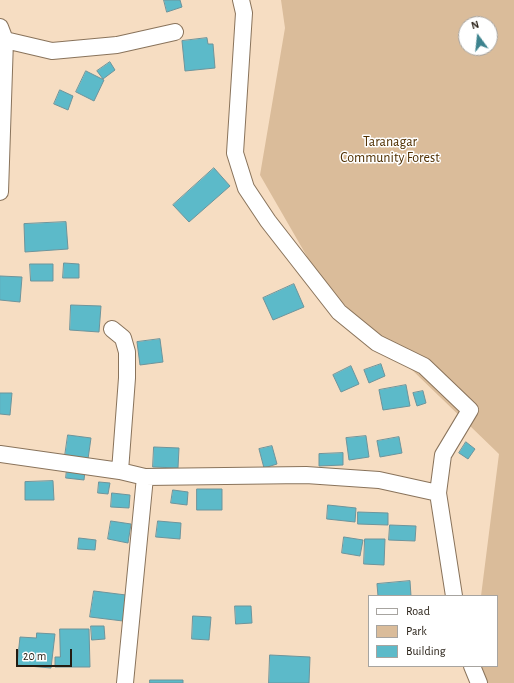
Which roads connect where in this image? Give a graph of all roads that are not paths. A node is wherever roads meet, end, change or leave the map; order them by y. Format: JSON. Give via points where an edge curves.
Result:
{"nodes":[{"id":1,"x":241,"y":0,"type":"edge"},
{"id":2,"x":175,"y":32,"type":"dead end"},
{"id":3,"x":3,"y":33,"type":"edge"},
{"id":4,"x":0,"y":192,"type":"edge"},
{"id":5,"x":112,"y":329,"type":"dead end"},
{"id":6,"x":0,"y":454,"type":"edge"},
{"id":7,"x":120,"y":471,"type":"junction"},
{"id":8,"x":145,"y":477,"type":"junction"},
{"id":9,"x":438,"y":493,"type":"junction"},
{"id":10,"x":454,"y":595,"type":"edge"},
{"id":11,"x":472,"y":667,"type":"edge"},
{"id":12,"x":125,"y":683,"type":"edge"},
{"id":13,"x":479,"y":683,"type":"edge"}],
"edges":[{"from":1,"to":9,"type":"street","via":[[244,13],[235,153],[246,188],[268,221],[339,312],[377,343],[424,366],[470,410],[443,455]]},
{"from":2,"to":3,"type":"street","via":[[117,45],[52,51]]},
{"from":3,"to":4,"type":"street"},
{"from":5,"to":7,"type":"street","via":[[123,338],[127,352]]},
{"from":6,"to":7,"type":"street"},
{"from":7,"to":8,"type":"street"},
{"from":8,"to":9,"type":"street","via":[[306,475],[379,480]]},
{"from":8,"to":12,"type":"street"},
{"from":9,"to":10,"type":"street"},
{"from":11,"to":13,"type":"street"}]}
